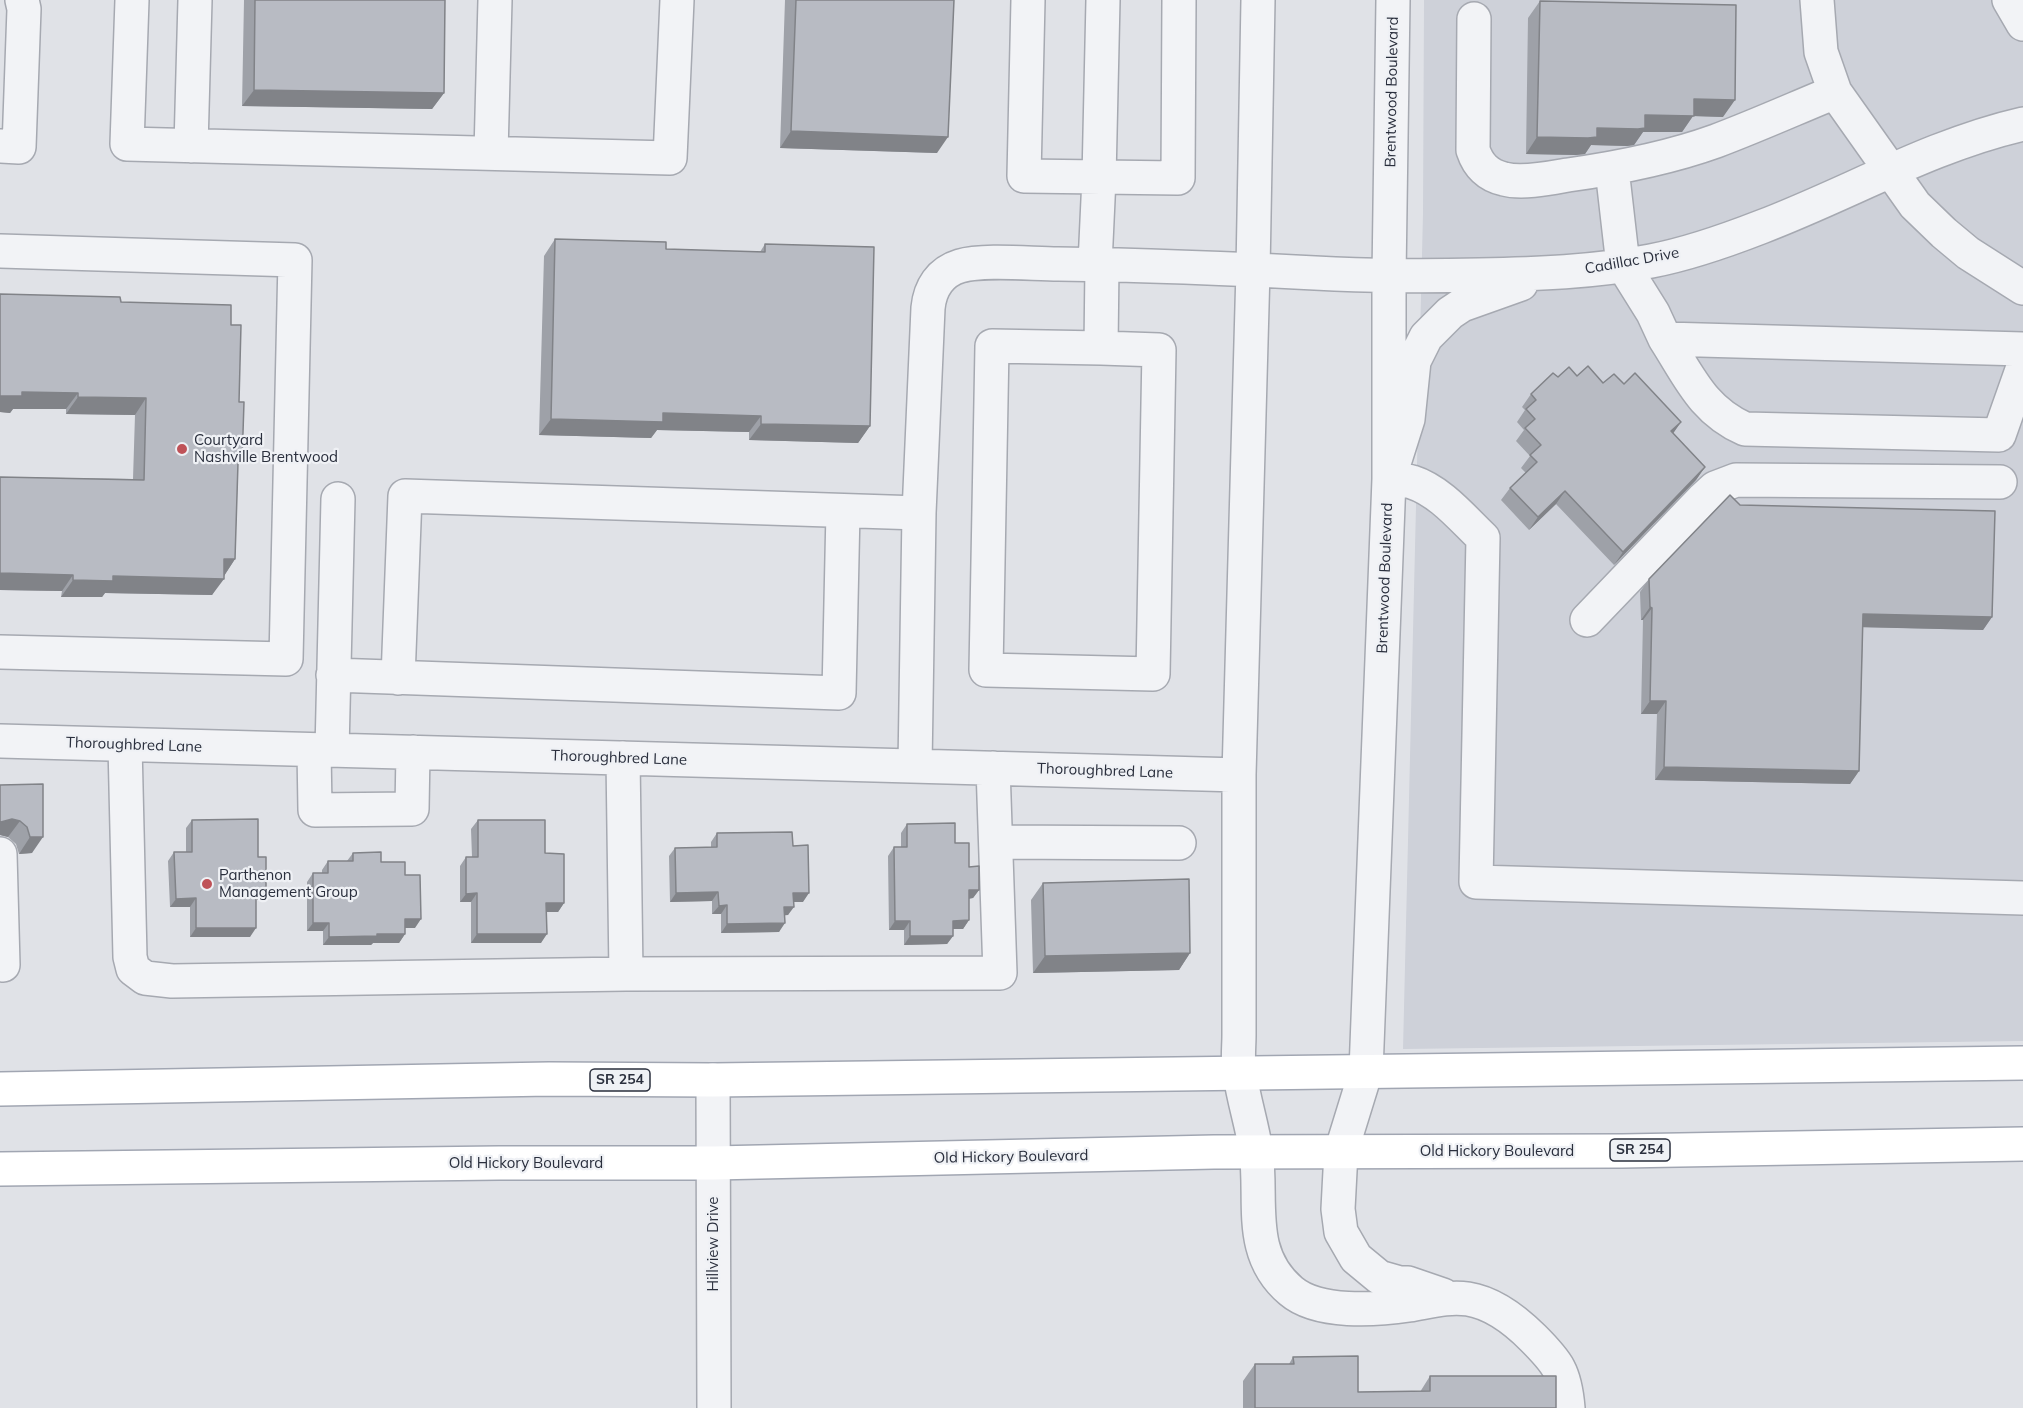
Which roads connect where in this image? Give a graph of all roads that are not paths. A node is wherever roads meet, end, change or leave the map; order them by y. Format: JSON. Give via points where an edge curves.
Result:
{"nodes":[{"id":1,"x":22,"y":0,"type":"edge"},
{"id":2,"x":132,"y":0,"type":"edge"},
{"id":3,"x":195,"y":0,"type":"edge"},
{"id":4,"x":495,"y":0,"type":"edge"},
{"id":5,"x":677,"y":0,"type":"edge"},
{"id":6,"x":1028,"y":0,"type":"edge"},
{"id":7,"x":1103,"y":0,"type":"edge"},
{"id":8,"x":1179,"y":0,"type":"edge"},
{"id":9,"x":1258,"y":0,"type":"edge"},
{"id":10,"x":1393,"y":0,"type":"edge"},
{"id":11,"x":1817,"y":0,"type":"edge"},
{"id":12,"x":2009,"y":0,"type":"edge"},
{"id":13,"x":0,"y":1,"type":"edge"},
{"id":14,"x":1474,"y":19,"type":"dead end"},
{"id":15,"x":2023,"y":24,"type":"edge"},
{"id":16,"x":0,"y":69,"type":"edge"},
{"id":17,"x":1835,"y":92,"type":"junction"},
{"id":18,"x":2023,"y":124,"type":"edge"},
{"id":19,"x":0,"y":146,"type":"edge"},
{"id":20,"x":191,"y":146,"type":"junction"},
{"id":21,"x":491,"y":153,"type":"junction"},
{"id":22,"x":1612,"y":169,"type":"junction"},
{"id":23,"x":1891,"y":170,"type":"junction"},
{"id":24,"x":1099,"y":178,"type":"junction"},
{"id":25,"x":0,"y":251,"type":"edge"},
{"id":26,"x":1098,"y":264,"type":"junction"},
{"id":27,"x":1623,"y":265,"type":"junction"},
{"id":28,"x":1253,"y":270,"type":"junction"},
{"id":29,"x":1554,"y":272,"type":"junction"},
{"id":30,"x":1389,"y":276,"type":"junction"},
{"id":31,"x":2023,"y":288,"type":"edge"},
{"id":32,"x":1665,"y":339,"type":"junction"},
{"id":33,"x":1101,"y":348,"type":"junction"},
{"id":34,"x":2023,"y":349,"type":"edge"},
{"id":35,"x":2023,"y":367,"type":"edge"},
{"id":36,"x":1999,"y":435,"type":"junction"},
{"id":37,"x":1389,"y":479,"type":"junction"},
{"id":38,"x":2012,"y":483,"type":"edge"},
{"id":39,"x":338,"y":499,"type":"dead end"},
{"id":40,"x":843,"y":511,"type":"junction"},
{"id":41,"x":919,"y":513,"type":"junction"},
{"id":42,"x":1587,"y":620,"type":"dead end"},
{"id":43,"x":0,"y":652,"type":"edge"},
{"id":44,"x":286,"y":659,"type":"junction"},
{"id":45,"x":333,"y":668,"type":"junction"},
{"id":46,"x":399,"y":678,"type":"junction"},
{"id":47,"x":0,"y":741,"type":"edge"},
{"id":48,"x":125,"y":745,"type":"junction"},
{"id":49,"x":323,"y":750,"type":"junction"},
{"id":50,"x":413,"y":752,"type":"junction"},
{"id":51,"x":623,"y":758,"type":"junction"},
{"id":52,"x":915,"y":766,"type":"junction"},
{"id":53,"x":993,"y":768,"type":"junction"},
{"id":54,"x":1239,"y":775,"type":"junction"},
{"id":55,"x":996,"y":842,"type":"junction"},
{"id":56,"x":1179,"y":843,"type":"dead end"},
{"id":57,"x":0,"y":854,"type":"edge"},
{"id":58,"x":2023,"y":898,"type":"edge"},
{"id":59,"x":3,"y":965,"type":"dead end"},
{"id":60,"x":626,"y":975,"type":"junction"},
{"id":61,"x":2023,"y":1063,"type":"edge"},
{"id":62,"x":1366,"y":1071,"type":"junction"},
{"id":63,"x":1239,"y":1073,"type":"junction"},
{"id":64,"x":713,"y":1080,"type":"junction"},
{"id":65,"x":0,"y":1089,"type":"edge"},
{"id":66,"x":2023,"y":1144,"type":"edge"},
{"id":67,"x":1256,"y":1152,"type":"junction"},
{"id":68,"x":1341,"y":1152,"type":"junction"},
{"id":69,"x":714,"y":1163,"type":"junction"},
{"id":70,"x":0,"y":1169,"type":"edge"},
{"id":71,"x":1452,"y":1298,"type":"junction"},
{"id":72,"x":714,"y":1408,"type":"edge"},
{"id":73,"x":1568,"y":1408,"type":"edge"}],
"edges":[{"from":1,"to":19,"type":"street","via":[[19,147]]},
{"from":2,"to":20,"type":"street","via":[[127,144]]},
{"from":3,"to":20,"type":"street"},
{"from":4,"to":21,"type":"street"},
{"from":5,"to":21,"type":"street","via":[[670,158]]},
{"from":6,"to":24,"type":"street","via":[[1024,176]]},
{"from":7,"to":24,"type":"street"},
{"from":8,"to":24,"type":"street","via":[[1178,178]]},
{"from":9,"to":28,"type":"street"},
{"from":10,"to":30,"type":"street","name":"Brentwood Boulevard"},
{"from":11,"to":17,"type":"street","via":[[1821,52]]},
{"from":12,"to":15,"type":"street"},
{"from":13,"to":16,"type":"street","via":[[6,61]]},
{"from":14,"to":22,"type":"street","via":[[1473,150],[1478,163],[1506,180],[1546,179]]},
{"from":17,"to":22,"type":"street","via":[[1715,141]]},
{"from":17,"to":23,"type":"street"},
{"from":18,"to":23,"type":"street","name":"Cadillac Drive","via":[[1984,134]]},
{"from":20,"to":21,"type":"street"},
{"from":22,"to":27,"type":"street"},
{"from":23,"to":27,"type":"street","name":"Cadillac Drive","via":[[1762,227],[1696,249]]},
{"from":23,"to":31,"type":"street","via":[[1915,205],[1944,234]]},
{"from":24,"to":26,"type":"street"},
{"from":25,"to":44,"type":"street","via":[[294,260]]},
{"from":26,"to":28,"type":"street","name":"Cadillac Drive"},
{"from":26,"to":33,"type":"street"},
{"from":26,"to":41,"type":"street","name":"Cadillac Drive","via":[[961,266],[935,284],[928,309]]},
{"from":27,"to":29,"type":"street","name":"Cadillac Drive"},
{"from":27,"to":32,"type":"street"},
{"from":28,"to":30,"type":"street","name":"Cadillac Drive"},
{"from":28,"to":54,"type":"street"},
{"from":29,"to":30,"type":"street","name":"Cadillac Drive"},
{"from":29,"to":37,"type":"street","via":[[1462,306],[1426,337],[1414,361],[1407,419]]},
{"from":30,"to":37,"type":"street","name":"Brentwood Boulevard"},
{"from":32,"to":34,"type":"street"},
{"from":32,"to":36,"type":"street","via":[[1715,412],[1745,429]]},
{"from":33,"to":33,"type":"street","via":[[1159,350],[1153,674],[986,670],[992,346]]},
{"from":35,"to":36,"type":"street"},
{"from":36,"to":38,"type":"street"},
{"from":37,"to":58,"type":"street","via":[[1425,488],[1483,538],[1476,882]]},
{"from":37,"to":62,"type":"street","name":"Brentwood Boulevard"},
{"from":38,"to":42,"type":"street","via":[[1736,480],[1725,483],[1703,499]]},
{"from":39,"to":45,"type":"street"},
{"from":40,"to":41,"type":"street"},
{"from":40,"to":46,"type":"street","via":[[405,496]]},
{"from":40,"to":46,"type":"street","via":[[839,693]]},
{"from":41,"to":52,"type":"street","name":"Cadillac Drive"},
{"from":43,"to":44,"type":"street"},
{"from":44,"to":45,"type":"street"},
{"from":45,"to":46,"type":"street"},
{"from":45,"to":49,"type":"street"},
{"from":47,"to":48,"type":"street","name":"Thoroughbred Lane"},
{"from":48,"to":49,"type":"street","name":"Thoroughbred Lane"},
{"from":48,"to":60,"type":"street","via":[[130,957],[133,969],[145,978],[172,981]]},
{"from":49,"to":50,"type":"street","name":"Thoroughbred Lane"},
{"from":49,"to":50,"type":"street","via":[[315,810],[412,809]]},
{"from":50,"to":51,"type":"street","name":"Thoroughbred Lane"},
{"from":51,"to":52,"type":"street","name":"Thoroughbred Lane"},
{"from":51,"to":60,"type":"street"},
{"from":52,"to":53,"type":"street","name":"Thoroughbred Lane"},
{"from":53,"to":54,"type":"street","name":"Thoroughbred Lane"},
{"from":53,"to":55,"type":"street"},
{"from":54,"to":63,"type":"street"},
{"from":55,"to":56,"type":"street"},
{"from":55,"to":60,"type":"street","via":[[1000,973]]},
{"from":57,"to":59,"type":"street"},
{"from":61,"to":62,"type":"main road","number":"SR 254"},
{"from":62,"to":63,"type":"main road","number":"SR 254"},
{"from":62,"to":68,"type":"street","name":"Brentwood Boulevard"},
{"from":63,"to":64,"type":"main road","number":"SR 254"},
{"from":63,"to":67,"type":"street"},
{"from":64,"to":65,"type":"main road","number":"SR 254","via":[[549,1079]]},
{"from":64,"to":69,"type":"street","name":"Hillview Drive"},
{"from":66,"to":68,"type":"main road","name":"Old Hickory Boulevard","number":"SR 254"},
{"from":67,"to":68,"type":"main road","name":"Old Hickory Boulevard","number":"SR 254"},
{"from":67,"to":69,"type":"main road","name":"Old Hickory Boulevard","number":"SR 254"},
{"from":67,"to":71,"type":"street","via":[[1260,1236],[1270,1265],[1290,1290],[1312,1304],[1335,1308],[1394,1307]]},
{"from":68,"to":71,"type":"street","name":"Brentwood Boulevard","via":[[1339,1222],[1344,1241],[1356,1258],[1379,1277]]},
{"from":69,"to":70,"type":"main road","name":"Old Hickory Boulevard","number":"SR 254"},
{"from":69,"to":72,"type":"street","name":"Hillview Drive"},
{"from":71,"to":73,"type":"street","via":[[1489,1306],[1530,1334],[1555,1360],[1563,1375]]}]}
